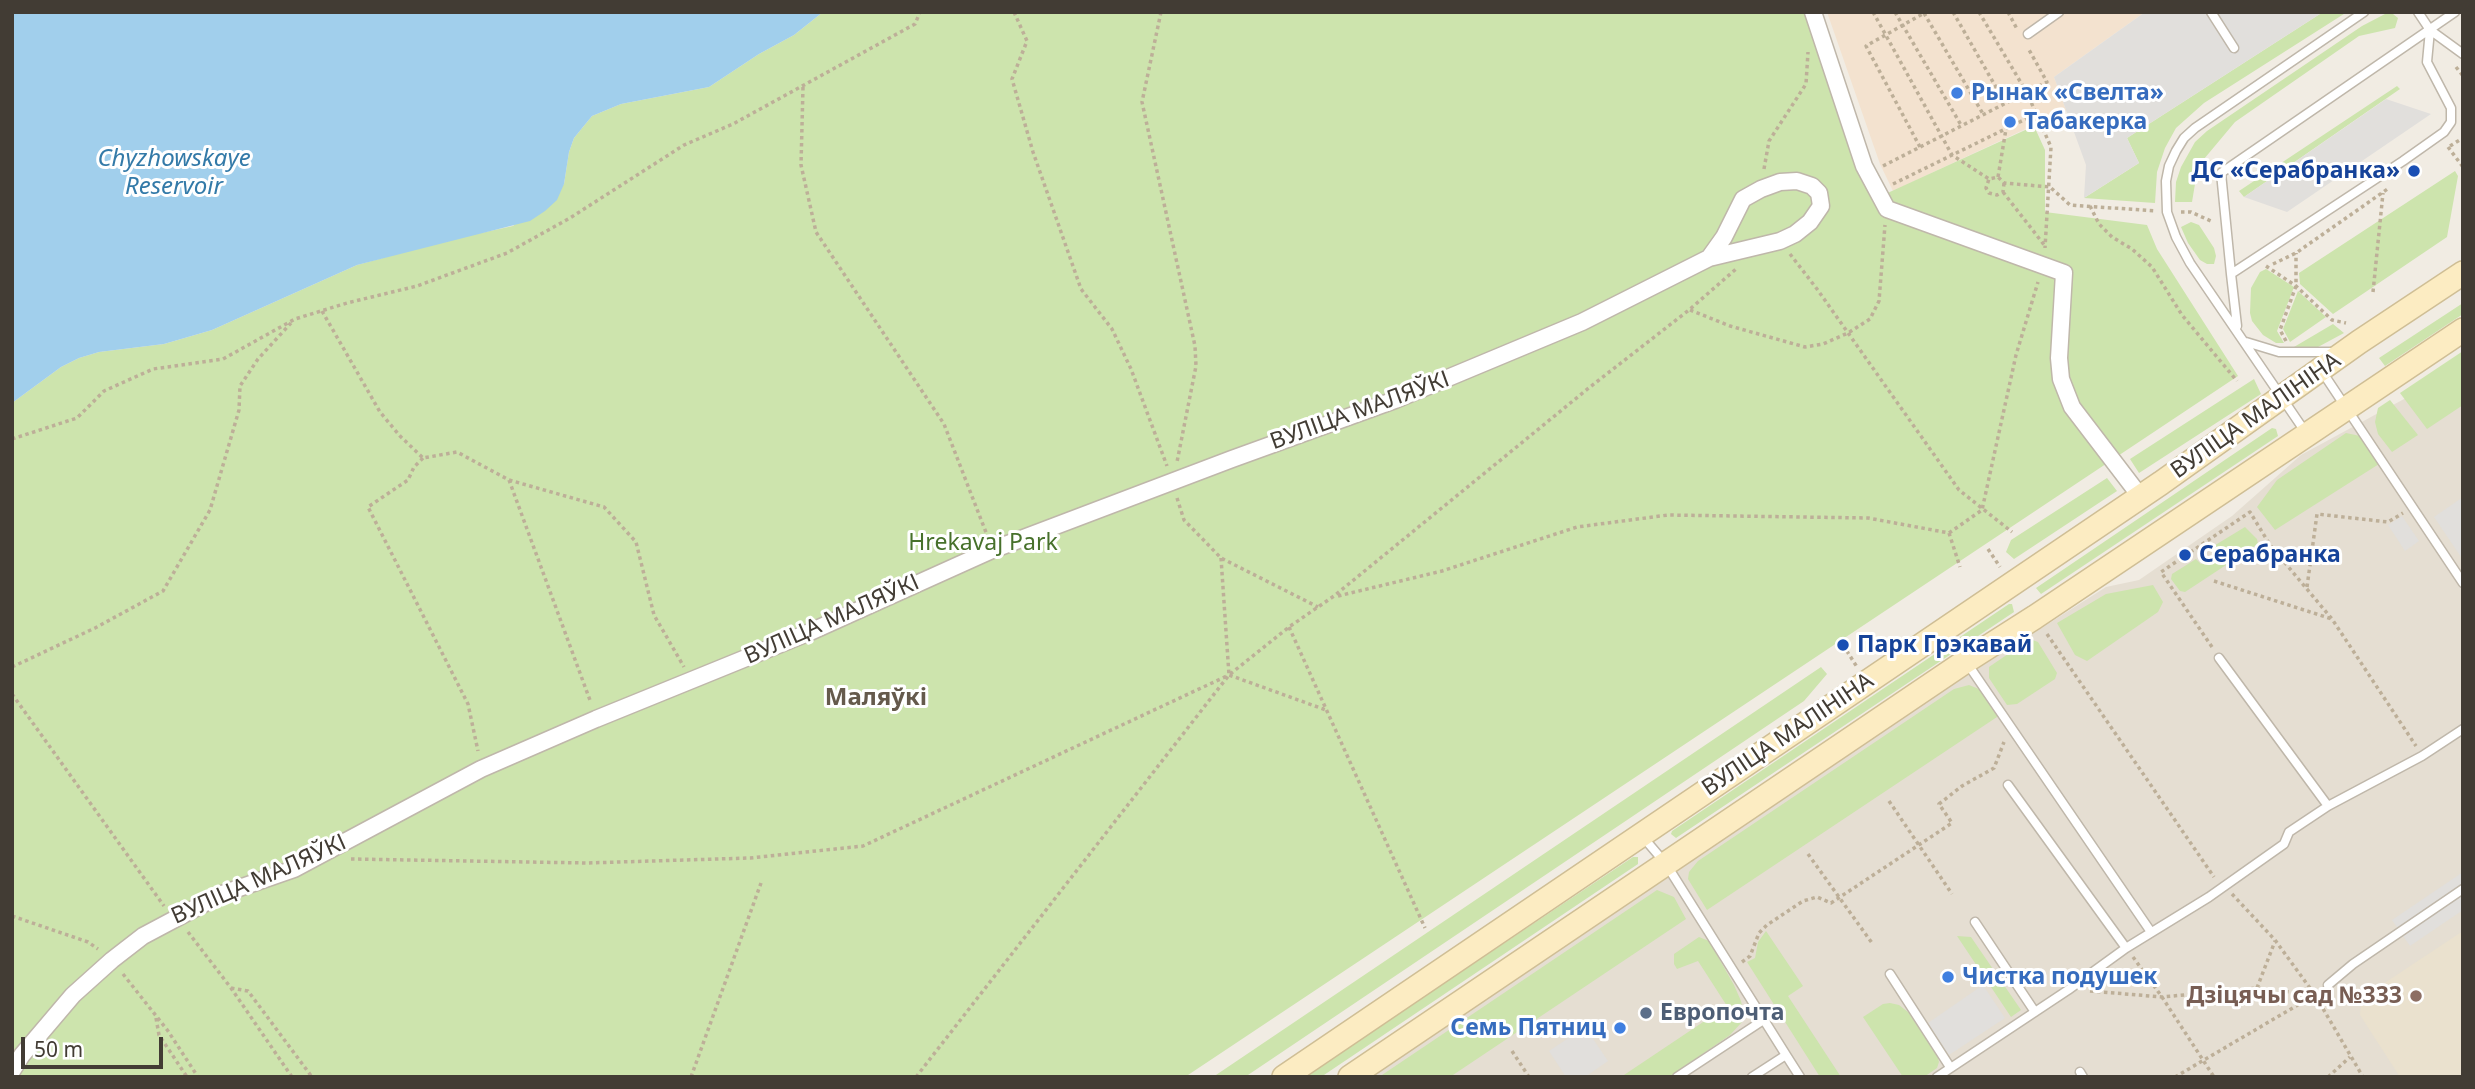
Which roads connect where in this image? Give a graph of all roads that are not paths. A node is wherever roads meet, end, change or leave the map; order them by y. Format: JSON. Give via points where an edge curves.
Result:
{"nodes":[{"id":1,"x":1813,"y":12,"type":"edge"},
{"id":2,"x":2059,"y":12,"type":"edge"},
{"id":3,"x":2211,"y":12,"type":"edge"},
{"id":4,"x":2364,"y":12,"type":"edge"},
{"id":5,"x":2418,"y":12,"type":"edge"},
{"id":6,"x":2455,"y":12,"type":"edge"},
{"id":7,"x":2430,"y":30,"type":"junction"},
{"id":8,"x":2024,"y":35,"type":"road end"},
{"id":9,"x":2234,"y":48,"type":"dead end"},
{"id":10,"x":2463,"y":54,"type":"edge"},
{"id":11,"x":1709,"y":258,"type":"junction"},
{"id":12,"x":2463,"y":272,"type":"edge"},
{"id":13,"x":2231,"y":274,"type":"junction"},
{"id":14,"x":2237,"y":329,"type":"junction"},
{"id":15,"x":2463,"y":330,"type":"edge"},
{"id":16,"x":2246,"y":342,"type":"junction"},
{"id":17,"x":2350,"y":349,"type":"junction"},
{"id":18,"x":2321,"y":370,"type":"junction"},
{"id":19,"x":2284,"y":397,"type":"junction"},
{"id":20,"x":2347,"y":409,"type":"junction"},
{"id":21,"x":2308,"y":435,"type":"junction"},
{"id":22,"x":2140,"y":496,"type":"junction"},
{"id":23,"x":2463,"y":583,"type":"edge"},
{"id":24,"x":2219,"y":658,"type":"road end"},
{"id":25,"x":1966,"y":661,"type":"junction"},
{"id":26,"x":2463,"y":729,"type":"edge"},
{"id":27,"x":2008,"y":785,"type":"dead end"},
{"id":28,"x":2328,"y":806,"type":"junction"},
{"id":29,"x":1641,"y":834,"type":"junction"},
{"id":30,"x":1666,"y":864,"type":"junction"},
{"id":31,"x":2463,"y":890,"type":"edge"},
{"id":32,"x":1975,"y":922,"type":"dead end"},
{"id":33,"x":2151,"y":932,"type":"junction"},
{"id":34,"x":2126,"y":948,"type":"junction"},
{"id":35,"x":1890,"y":974,"type":"dead end"},
{"id":36,"x":2329,"y":985,"type":"dead end"},
{"id":37,"x":2035,"y":1012,"type":"junction"},
{"id":38,"x":1765,"y":1019,"type":"junction"},
{"id":39,"x":1786,"y":1055,"type":"junction"},
{"id":40,"x":1950,"y":1068,"type":"junction"},
{"id":41,"x":12,"y":1071,"type":"edge"},
{"id":42,"x":1284,"y":1077,"type":"edge"},
{"id":43,"x":1350,"y":1077,"type":"edge"},
{"id":44,"x":1677,"y":1077,"type":"edge"},
{"id":45,"x":1752,"y":1077,"type":"edge"},
{"id":46,"x":1800,"y":1077,"type":"edge"},
{"id":47,"x":1937,"y":1077,"type":"edge"}],
"edges":[{"from":1,"to":22,"type":"street","via":[[1887,209],[2064,272],[2061,379],[2072,407]]},
{"from":2,"to":8,"type":"lane"},
{"from":3,"to":9,"type":"lane"},
{"from":4,"to":14,"type":"lane","via":[[2195,128],[2169,166],[2167,212],[2176,237]]},
{"from":5,"to":7,"type":"lane"},
{"from":6,"to":7,"type":"lane"},
{"from":7,"to":10,"type":"lane"},
{"from":7,"to":13,"type":"lane","via":[[2221,173]]},
{"from":7,"to":13,"type":"lane","via":[[2427,62],[2451,108],[2451,122],[2444,132]]},
{"from":11,"to":11,"type":"street","name":"ВУЛІЦА МАЛЯЎКІ","via":[[1743,199],[1760,188],[1797,181],[1819,193],[1821,206],[1795,234]]},
{"from":11,"to":41,"type":"street","name":"ВУЛІЦА МАЛЯЎКІ","via":[[1582,322],[1485,363],[992,550],[810,632],[481,769],[294,869],[222,894],[178,922],[143,936],[73,995]]},
{"from":12,"to":17,"type":"main road","name":"ВУЛІЦА МАЛІНІНА"},
{"from":13,"to":14,"type":"lane"},
{"from":14,"to":16,"type":"lane"},
{"from":15,"to":20,"type":"main road","name":"ВУЛІЦА МАЛІНІНА"},
{"from":16,"to":17,"type":"lane","via":[[2288,353]]},
{"from":16,"to":19,"type":"lane"},
{"from":17,"to":18,"type":"main road","name":"ВУЛІЦА МАЛІНІНА"},
{"from":18,"to":19,"type":"main road","name":"ВУЛІЦА МАЛІНІНА"},
{"from":18,"to":20,"type":"lane"},
{"from":19,"to":21,"type":"lane"},
{"from":19,"to":22,"type":"main road","name":"ВУЛІЦА МАЛІНІНА"},
{"from":20,"to":21,"type":"main road","name":"ВУЛІЦА МАЛІНІНА"},
{"from":20,"to":23,"type":"lane"},
{"from":21,"to":25,"type":"main road","name":"ВУЛІЦА МАЛІНІНА"},
{"from":22,"to":29,"type":"main road","name":"ВУЛІЦА МАЛІНІНА"},
{"from":24,"to":28,"type":"lane"},
{"from":25,"to":30,"type":"main road","name":"ВУЛІЦА МАЛІНІНА"},
{"from":25,"to":33,"type":"lane"},
{"from":26,"to":28,"type":"lane"},
{"from":27,"to":34,"type":"lane"},
{"from":28,"to":33,"type":"lane","via":[[2289,832],[2284,844]]},
{"from":29,"to":30,"type":"lane"},
{"from":29,"to":42,"type":"main road","name":"ВУЛІЦА МАЛІНІНА"},
{"from":30,"to":38,"type":"lane"},
{"from":30,"to":43,"type":"main road","name":"ВУЛІЦА МАЛІНІНА"},
{"from":31,"to":36,"type":"lane"},
{"from":32,"to":37,"type":"lane"},
{"from":33,"to":34,"type":"lane"},
{"from":34,"to":37,"type":"lane"},
{"from":35,"to":40,"type":"lane"},
{"from":37,"to":40,"type":"lane"},
{"from":38,"to":39,"type":"lane"},
{"from":38,"to":44,"type":"lane"},
{"from":39,"to":45,"type":"lane"},
{"from":39,"to":46,"type":"lane"},
{"from":40,"to":47,"type":"lane"}]}
